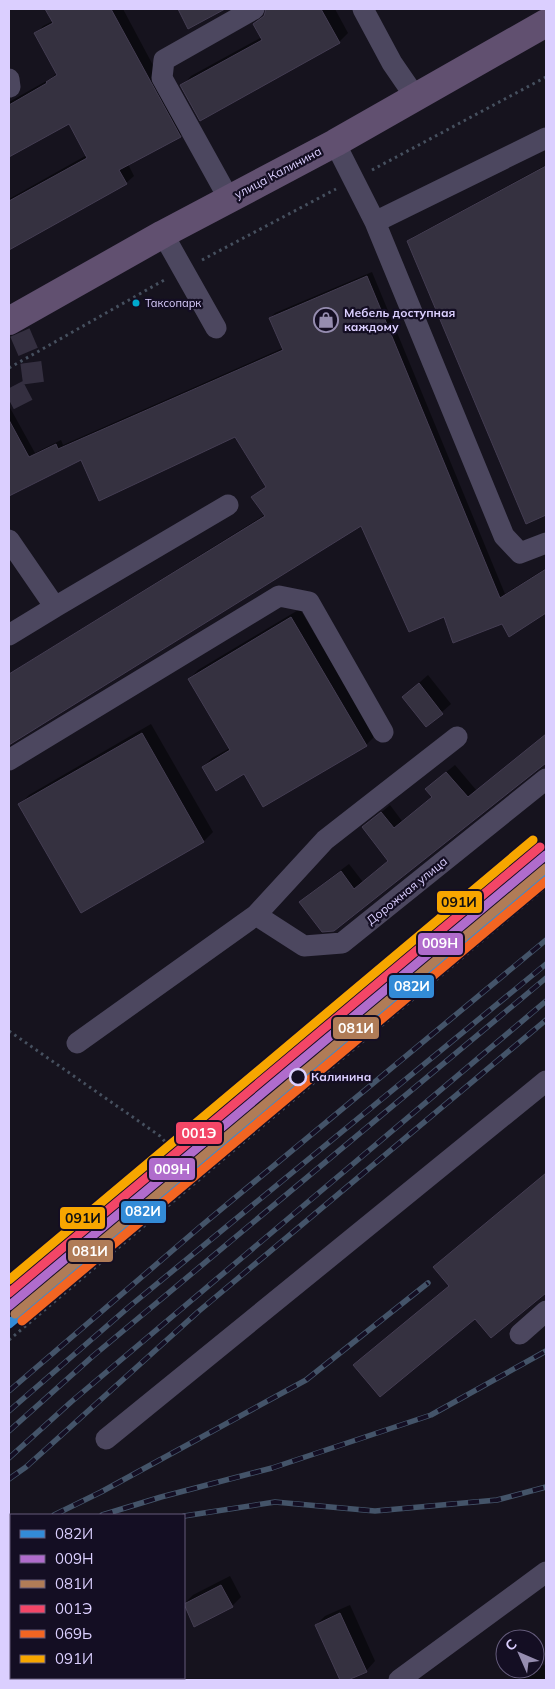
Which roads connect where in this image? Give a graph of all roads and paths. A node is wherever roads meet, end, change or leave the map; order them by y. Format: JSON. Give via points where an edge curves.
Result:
{"nodes":[{"id":1,"x":254,"y":9,"type":"edge"},
{"id":2,"x":363,"y":9,"type":"edge"},
{"id":3,"x":546,"y":23,"type":"edge"},
{"id":4,"x":546,"y":77,"type":"edge"},
{"id":5,"x":9,"y":78,"type":"edge"},
{"id":6,"x":9,"y":87,"type":"edge"},
{"id":7,"x":416,"y":98,"type":"junction"},
{"id":8,"x":546,"y":138,"type":"edge"},
{"id":9,"x":335,"y":143,"type":"junction"},
{"id":10,"x":354,"y":179,"type":"junction"},
{"id":11,"x":228,"y":199,"type":"junction"},
{"id":12,"x":375,"y":222,"type":"junction"},
{"id":13,"x":163,"y":234,"type":"junction"},
{"id":14,"x":10,"y":316,"type":"edge"},
{"id":15,"x":216,"y":328,"type":"dead end"},
{"id":16,"x":30,"y":356,"type":"dead end"},
{"id":17,"x":9,"y":368,"type":"edge"},
{"id":18,"x":228,"y":505,"type":"dead end"},
{"id":19,"x":9,"y":540,"type":"edge"},
{"id":20,"x":546,"y":543,"type":"edge"},
{"id":21,"x":55,"y":607,"type":"junction"},
{"id":22,"x":9,"y":635,"type":"edge"},
{"id":23,"x":384,"y":732,"type":"dead end"},
{"id":24,"x":457,"y":737,"type":"dead end"},
{"id":25,"x":9,"y":760,"type":"edge"},
{"id":26,"x":546,"y":779,"type":"edge"},
{"id":27,"x":546,"y":842,"type":"edge"},
{"id":28,"x":546,"y":887,"type":"edge"},
{"id":29,"x":256,"y":915,"type":"junction"},
{"id":30,"x":9,"y":1031,"type":"edge"},
{"id":31,"x":77,"y":1042,"type":"dead end"},
{"id":32,"x":546,"y":1081,"type":"edge"},
{"id":33,"x":174,"y":1152,"type":"junction"},
{"id":34,"x":9,"y":1292,"type":"edge"},
{"id":35,"x":546,"y":1311,"type":"edge"},
{"id":36,"x":520,"y":1334,"type":"dead end"},
{"id":37,"x":9,"y":1340,"type":"edge"},
{"id":38,"x":106,"y":1439,"type":"dead end"},
{"id":39,"x":546,"y":1572,"type":"edge"},
{"id":40,"x":399,"y":1680,"type":"edge"}],
"edges":[{"from":1,"to":11,"type":"lane","via":[[164,60],[162,78]]},
{"from":2,"to":7,"type":"lane","via":[[392,63]]},
{"from":3,"to":7,"type":"main road","name":"улица Калинина"},
{"from":4,"to":10,"type":"path"},
{"from":5,"to":6,"type":"lane"},
{"from":7,"to":9,"type":"main road","name":"улица Калинина"},
{"from":8,"to":12,"type":"lane"},
{"from":9,"to":10,"type":"lane"},
{"from":9,"to":11,"type":"main road","name":"улица Калинина"},
{"from":10,"to":12,"type":"lane"},
{"from":11,"to":13,"type":"main road","name":"улица Калинина"},
{"from":12,"to":20,"type":"lane","via":[[504,536],[520,553]]},
{"from":13,"to":14,"type":"main road","name":"улица Калинина"},
{"from":13,"to":15,"type":"lane"},
{"from":16,"to":17,"type":"path"},
{"from":18,"to":21,"type":"lane"},
{"from":19,"to":21,"type":"lane"},
{"from":21,"to":22,"type":"lane"},
{"from":23,"to":25,"type":"lane","via":[[309,602],[279,596]]},
{"from":24,"to":29,"type":"lane","via":[[325,840]]},
{"from":26,"to":29,"type":"lane","name":"Дорожная улица","via":[[342,943],[304,946]]},
{"from":27,"to":33,"type":"path"},
{"from":28,"to":37,"type":"path"},
{"from":29,"to":31,"type":"lane"},
{"from":30,"to":33,"type":"path","via":[[160,1136]]},
{"from":32,"to":38,"type":"lane"},
{"from":33,"to":34,"type":"path"},
{"from":35,"to":36,"type":"lane"},
{"from":39,"to":40,"type":"lane"}]}
